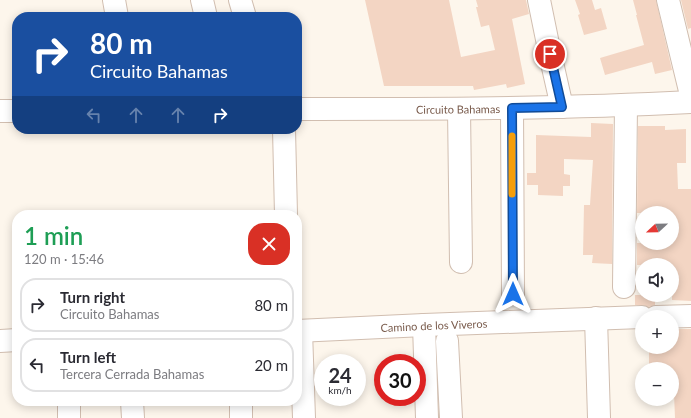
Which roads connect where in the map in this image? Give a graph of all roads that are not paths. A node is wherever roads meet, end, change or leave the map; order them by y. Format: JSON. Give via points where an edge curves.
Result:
{"nodes":[{"id":1,"x":114,"y":0,"type":"edge"},
{"id":2,"x":202,"y":0,"type":"edge"},
{"id":3,"x":240,"y":0,"type":"edge"},
{"id":4,"x":539,"y":0,"type":"edge"},
{"id":5,"x":668,"y":0,"type":"edge"},
{"id":6,"x":115,"y":12,"type":"edge"},
{"id":7,"x":205,"y":12,"type":"edge"},
{"id":8,"x":244,"y":12,"type":"edge"},
{"id":9,"x":691,"y":95,"type":"edge"},
{"id":10,"x":691,"y":102,"type":"edge"},
{"id":11,"x":626,"y":106,"type":"junction"},
{"id":12,"x":562,"y":107,"type":"junction"},
{"id":13,"x":512,"y":108,"type":"junction"},
{"id":14,"x":302,"y":109,"type":"edge"},
{"id":15,"x":459,"y":109,"type":"junction"},
{"id":16,"x":0,"y":111,"type":"edge"},
{"id":17,"x":12,"y":111,"type":"edge"},
{"id":18,"x":284,"y":134,"type":"edge"},
{"id":19,"x":286,"y":210,"type":"edge"},
{"id":20,"x":461,"y":262,"type":"dead end"},
{"id":21,"x":624,"y":286,"type":"dead end"},
{"id":22,"x":513,"y":294,"type":"dead end"},
{"id":23,"x":679,"y":316,"type":"edge"},
{"id":24,"x":691,"y":316,"type":"edge"},
{"id":25,"x":635,"y":317,"type":"edge"},
{"id":26,"x":596,"y":318,"type":"junction"},
{"id":27,"x":424,"y":324,"type":"junction"},
{"id":28,"x":302,"y":331,"type":"edge"},
{"id":29,"x":12,"y":340,"type":"edge"},
{"id":30,"x":0,"y":341,"type":"edge"},
{"id":31,"x":447,"y":341,"type":"dead end"},
{"id":32,"x":302,"y":383,"type":"edge"},
{"id":33,"x":69,"y":406,"type":"edge"},
{"id":34,"x":132,"y":406,"type":"edge"},
{"id":35,"x":241,"y":406,"type":"edge"},
{"id":36,"x":69,"y":418,"type":"edge"},
{"id":37,"x":133,"y":418,"type":"edge"},
{"id":38,"x":241,"y":418,"type":"edge"},
{"id":39,"x":304,"y":418,"type":"edge"},
{"id":40,"x":427,"y":418,"type":"edge"},
{"id":41,"x":452,"y":418,"type":"edge"},
{"id":42,"x":599,"y":418,"type":"edge"}],
"edges":[{"from":1,"to":6,"type":"street"},
{"from":2,"to":7,"type":"street"},
{"from":3,"to":8,"type":"street"},
{"from":4,"to":12,"type":"street"},
{"from":5,"to":9,"type":"street"},
{"from":10,"to":11,"type":"street","name":"Circuito Bahamas"},
{"from":11,"to":12,"type":"street","name":"Circuito Bahamas"},
{"from":11,"to":21,"type":"street"},
{"from":12,"to":13,"type":"street","name":"Circuito Bahamas"},
{"from":13,"to":15,"type":"street","name":"Circuito Bahamas"},
{"from":13,"to":22,"type":"street"},
{"from":14,"to":15,"type":"street","name":"Circuito Bahamas"},
{"from":15,"to":20,"type":"street"},
{"from":16,"to":17,"type":"street"},
{"from":18,"to":19,"type":"street"},
{"from":23,"to":24,"type":"street"},
{"from":25,"to":26,"type":"street","name":"Camino de los Viveros"},
{"from":26,"to":27,"type":"street","name":"Camino de los Viveros"},
{"from":26,"to":42,"type":"street"},
{"from":27,"to":28,"type":"street","name":"Camino de los Viveros"},
{"from":27,"to":40,"type":"street"},
{"from":29,"to":30,"type":"street"},
{"from":31,"to":41,"type":"street"},
{"from":32,"to":39,"type":"street"},
{"from":33,"to":36,"type":"street"},
{"from":34,"to":37,"type":"street"},
{"from":35,"to":38,"type":"street"}]}
